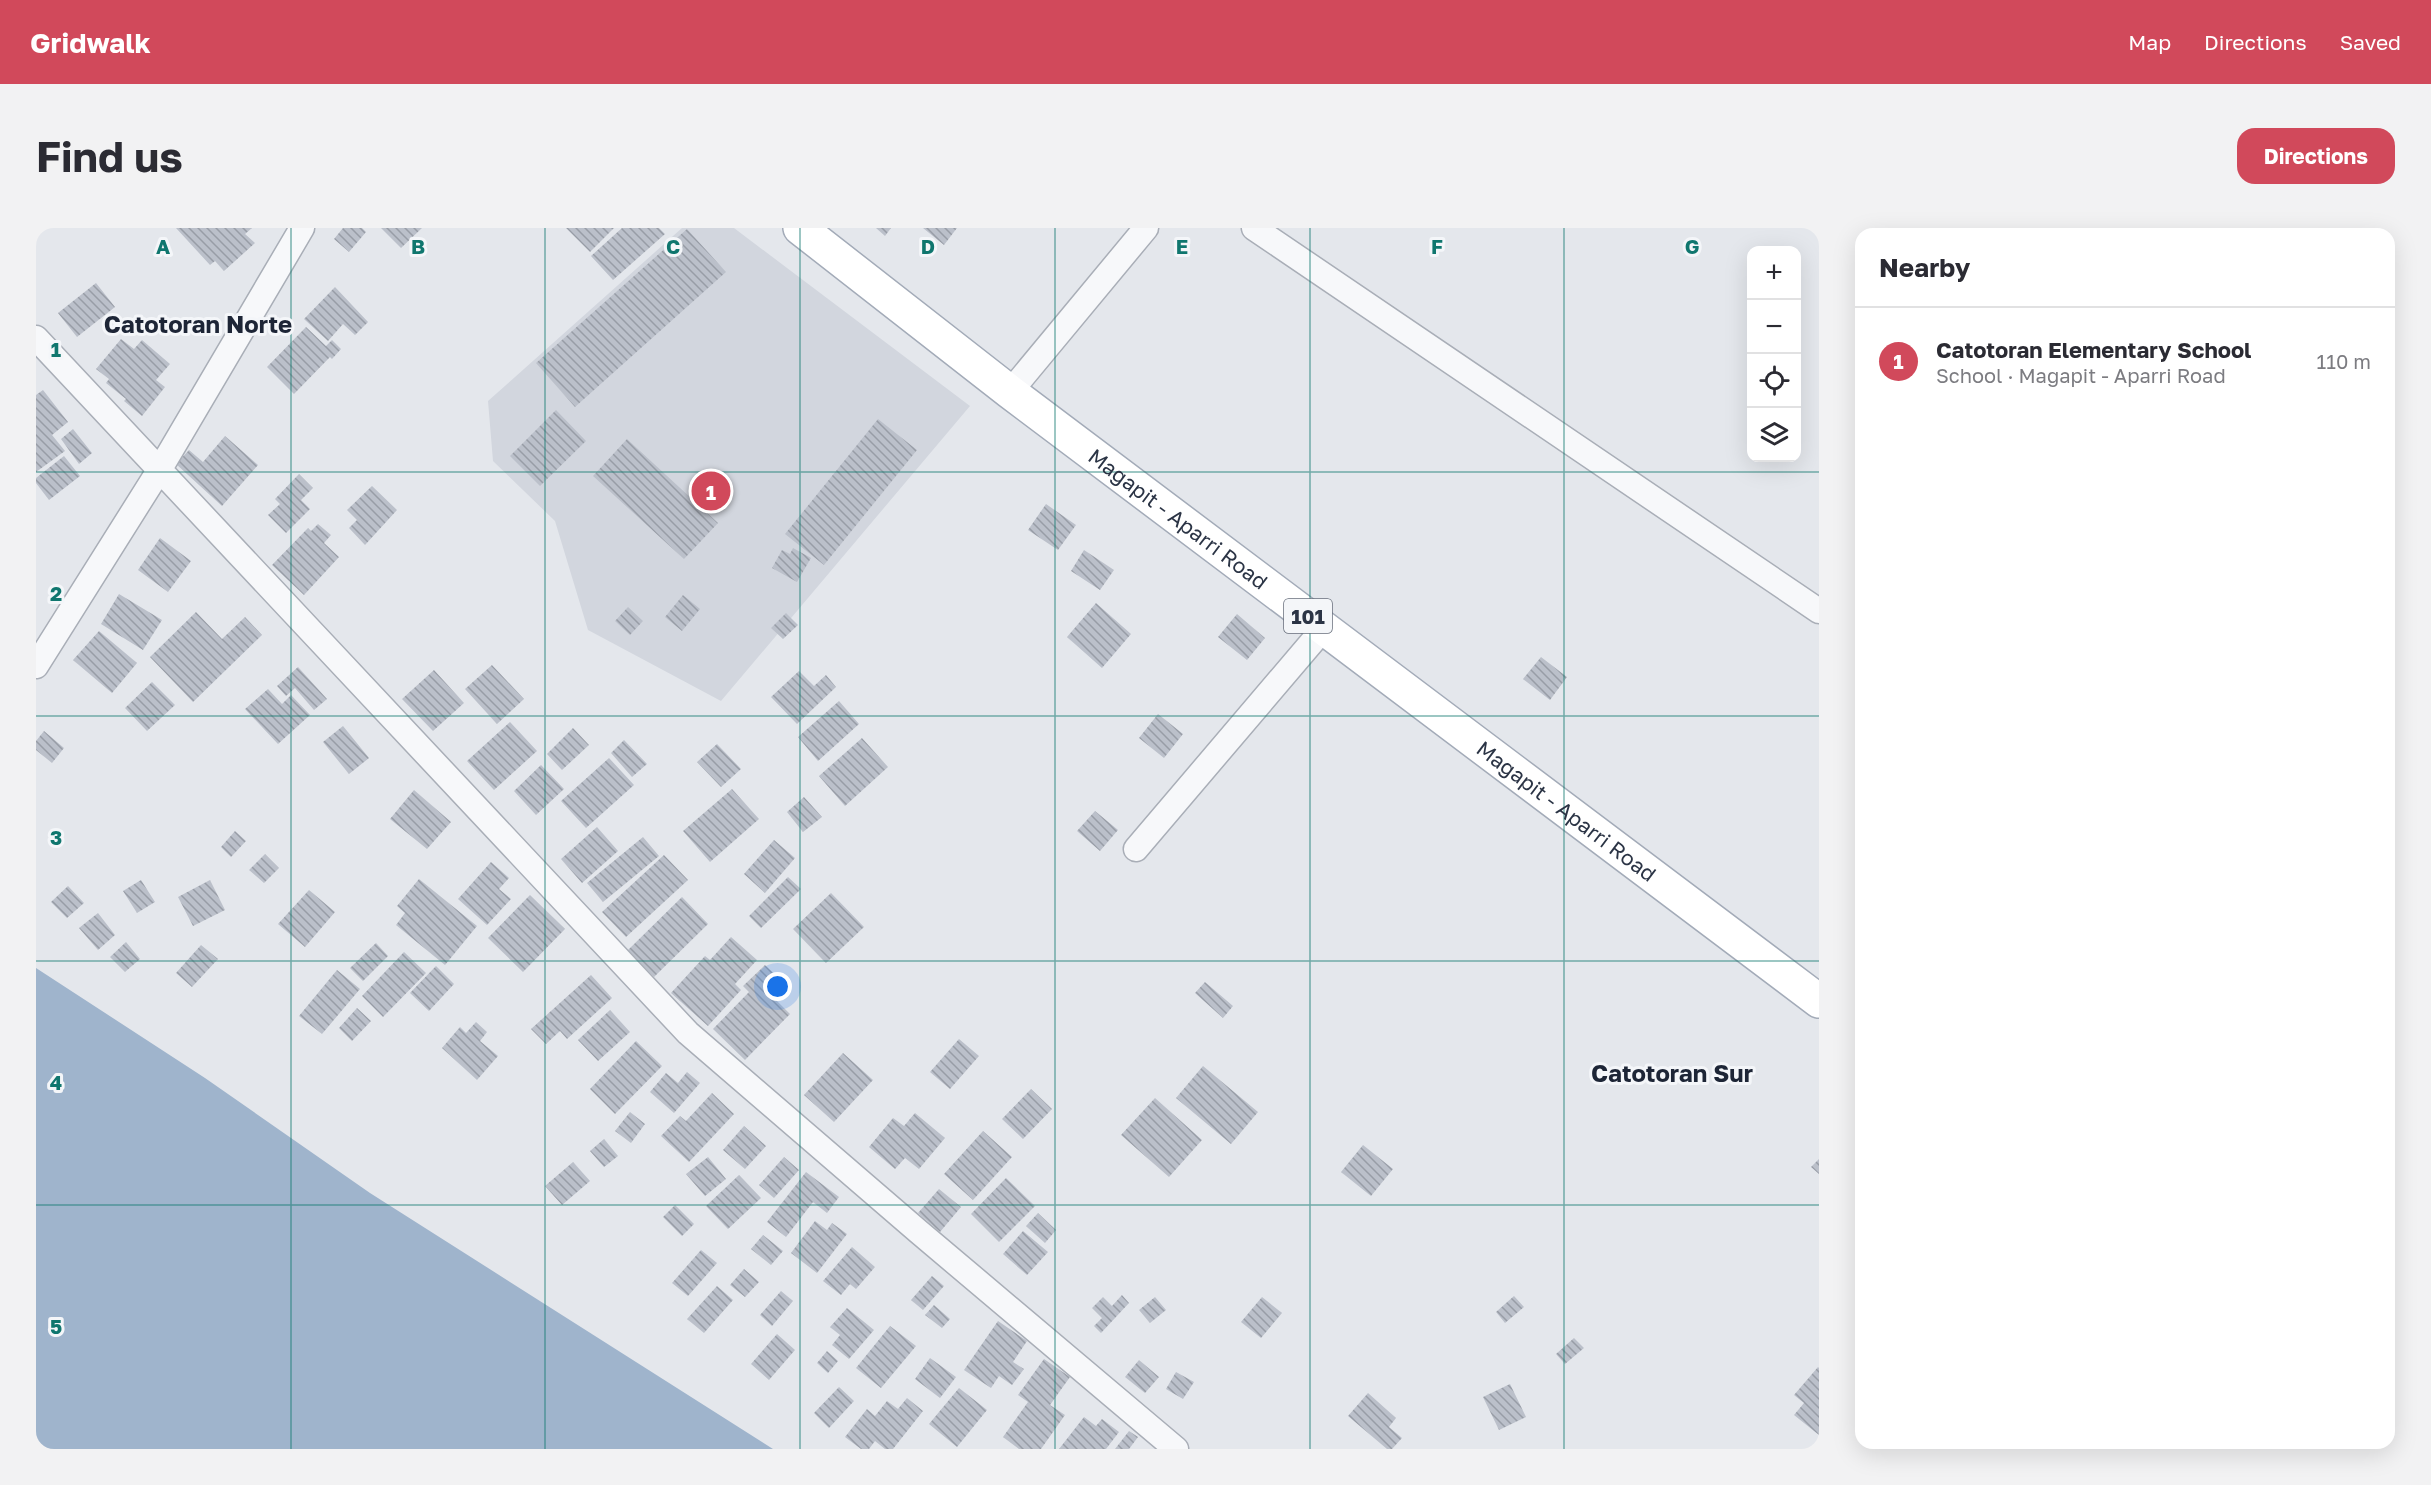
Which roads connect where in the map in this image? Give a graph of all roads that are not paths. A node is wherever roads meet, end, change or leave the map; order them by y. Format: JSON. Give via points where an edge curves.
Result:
{"nodes":[{"id":1,"x":302,"y":228,"type":"edge"},
{"id":2,"x":800,"y":228,"type":"edge"},
{"id":3,"x":1146,"y":228,"type":"edge"},
{"id":4,"x":1254,"y":228,"type":"edge"},
{"id":5,"x":36,"y":338,"type":"edge"},
{"id":6,"x":1010,"y":392,"type":"junction"},
{"id":7,"x":160,"y":469,"type":"junction"},
{"id":8,"x":1819,"y":611,"type":"edge"},
{"id":9,"x":1324,"y":628,"type":"junction"},
{"id":10,"x":36,"y":666,"type":"edge"},
{"id":11,"x":1136,"y":849,"type":"dead end"},
{"id":12,"x":1819,"y":1001,"type":"edge"},
{"id":13,"x":1176,"y":1449,"type":"edge"}],
"edges":[{"from":1,"to":7,"type":"street"},
{"from":2,"to":6,"type":"main road","name":"Magapit - Aparri Road","number":"101"},
{"from":3,"to":6,"type":"street"},
{"from":4,"to":8,"type":"street"},
{"from":5,"to":7,"type":"street"},
{"from":6,"to":9,"type":"main road","name":"Magapit - Aparri Road","number":"101"},
{"from":7,"to":10,"type":"street"},
{"from":7,"to":13,"type":"street","via":[[688,1033]]},
{"from":9,"to":11,"type":"street"},
{"from":9,"to":12,"type":"main road","name":"Magapit - Aparri Road","number":"101"}]}
